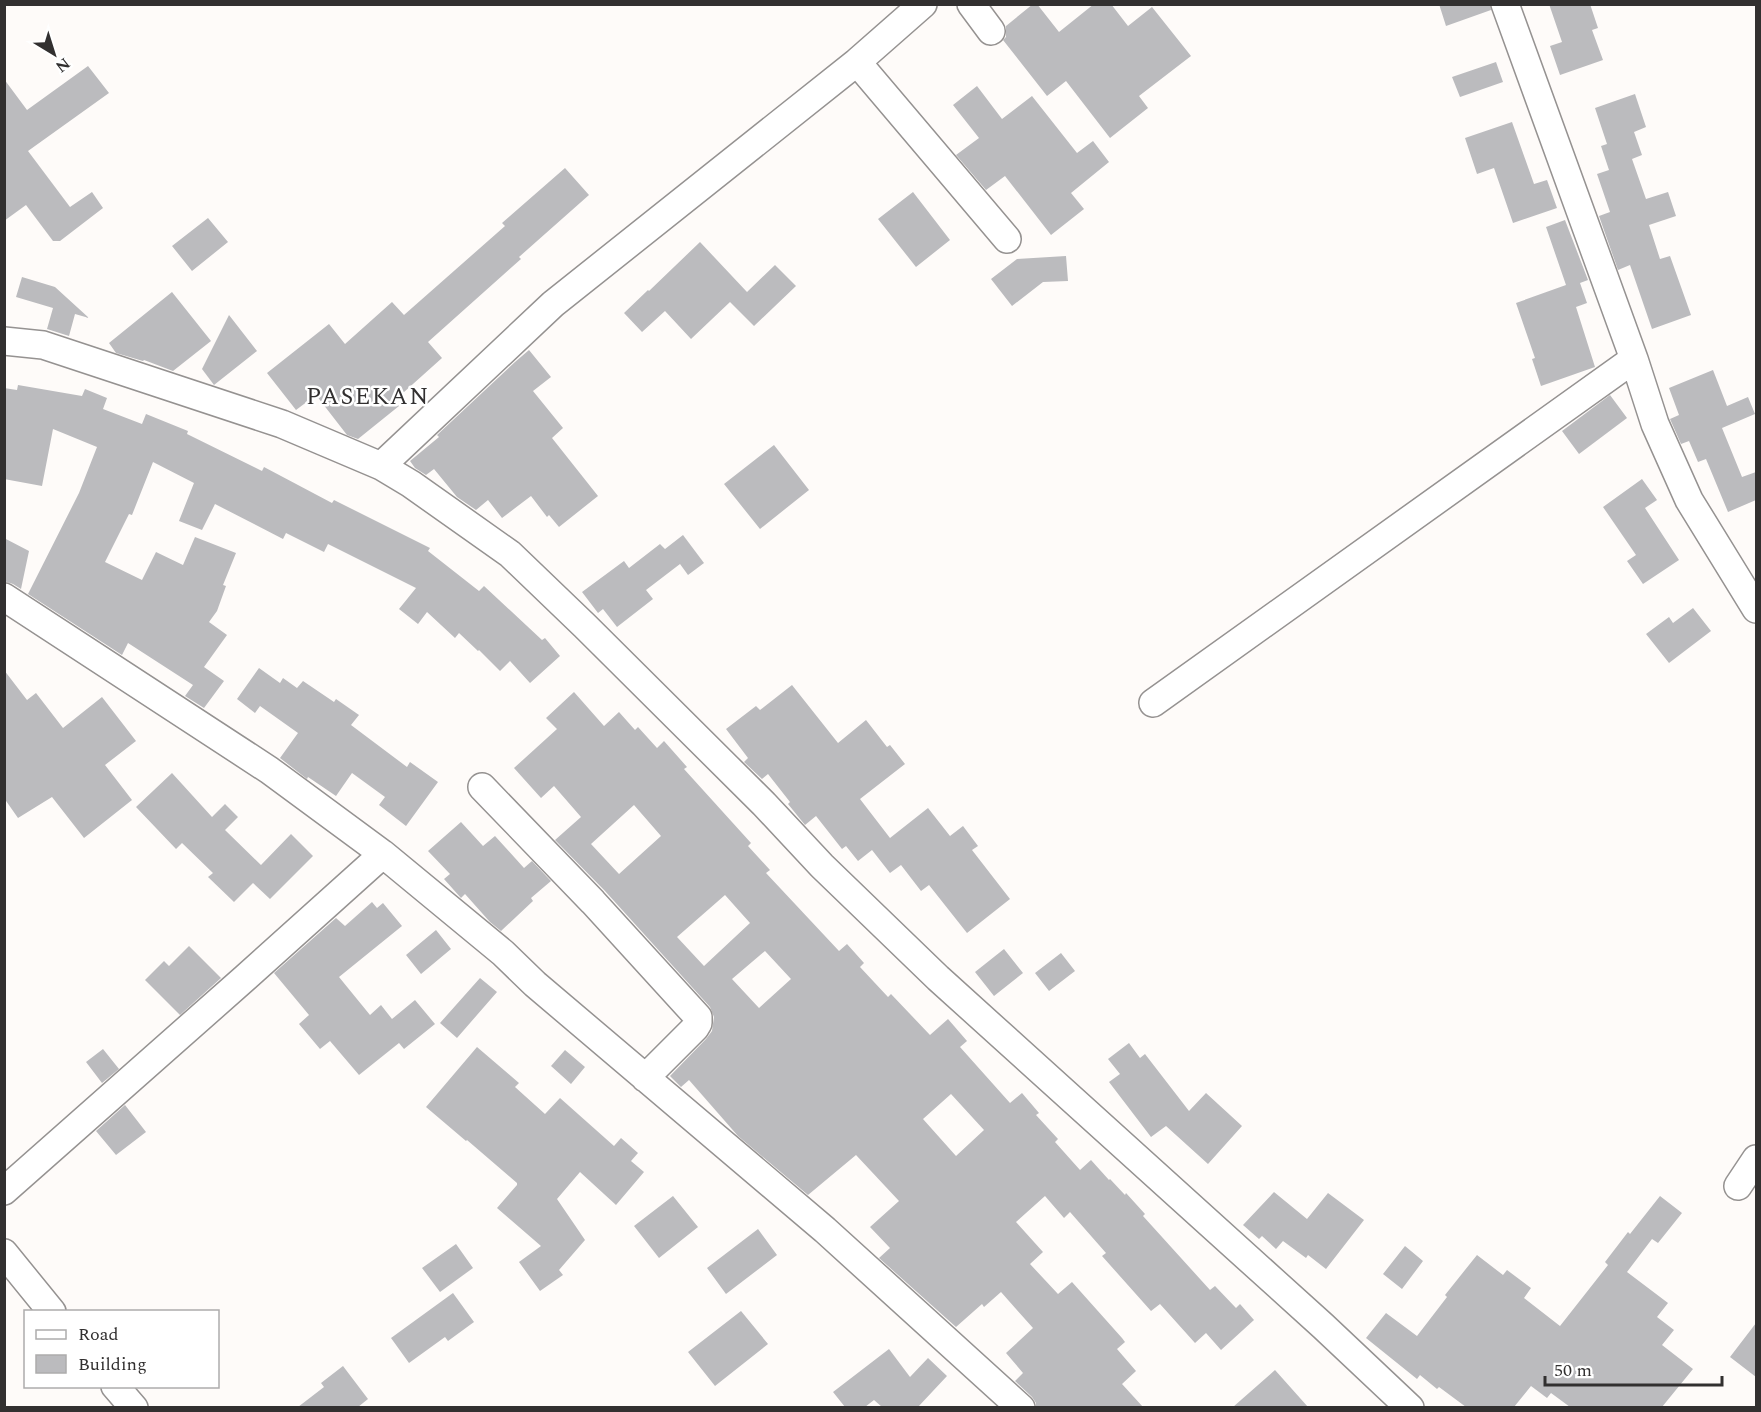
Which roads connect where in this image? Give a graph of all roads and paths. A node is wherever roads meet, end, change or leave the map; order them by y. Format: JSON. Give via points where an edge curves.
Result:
{"nodes":[{"id":1,"x":923,"y":4,"type":"edge"},
{"id":2,"x":971,"y":4,"type":"edge"},
{"id":3,"x":1505,"y":4,"type":"edge"},
{"id":4,"x":991,"y":31,"type":"dead end"},
{"id":5,"x":857,"y":62,"type":"junction"},
{"id":6,"x":1007,"y":239,"type":"dead end"},
{"id":7,"x":4,"y":341,"type":"edge"},
{"id":8,"x":1634,"y":359,"type":"junction"},
{"id":9,"x":381,"y":466,"type":"junction"},
{"id":10,"x":4,"y":597,"type":"edge"},
{"id":11,"x":1756,"y":609,"type":"edge"},
{"id":12,"x":1154,"y":703,"type":"dead end"},
{"id":13,"x":482,"y":787,"type":"dead end"},
{"id":14,"x":383,"y":854,"type":"junction"},
{"id":15,"x":645,"y":1078,"type":"junction"},
{"id":16,"x":1756,"y":1159,"type":"edge"},
{"id":17,"x":1738,"y":1186,"type":"dead end"},
{"id":18,"x":4,"y":1191,"type":"edge"},
{"id":19,"x":4,"y":1253,"type":"edge"},
{"id":20,"x":51,"y":1310,"type":"edge"},
{"id":21,"x":117,"y":1388,"type":"edge"},
{"id":22,"x":134,"y":1407,"type":"edge"},
{"id":23,"x":1021,"y":1407,"type":"edge"},
{"id":24,"x":1410,"y":1407,"type":"edge"}],
"edges":[{"from":1,"to":5,"type":"street"},
{"from":2,"to":4,"type":"street"},
{"from":3,"to":8,"type":"street"},
{"from":5,"to":6,"type":"street"},
{"from":5,"to":9,"type":"street","via":[[553,304]]},
{"from":7,"to":9,"type":"street","via":[[44,345],[282,424]]},
{"from":8,"to":11,"type":"street","via":[[1655,424],[1689,500]]},
{"from":8,"to":12,"type":"street"},
{"from":9,"to":24,"type":"street","via":[[510,554],[939,978]]},
{"from":10,"to":14,"type":"street","via":[[269,770]]},
{"from":13,"to":15,"type":"street","via":[[698,1017],[695,1028]]},
{"from":14,"to":15,"type":"street"},
{"from":14,"to":18,"type":"street"},
{"from":15,"to":23,"type":"street","via":[[825,1230]]},
{"from":16,"to":17,"type":"street"},
{"from":19,"to":20,"type":"street"},
{"from":21,"to":22,"type":"street"}]}
